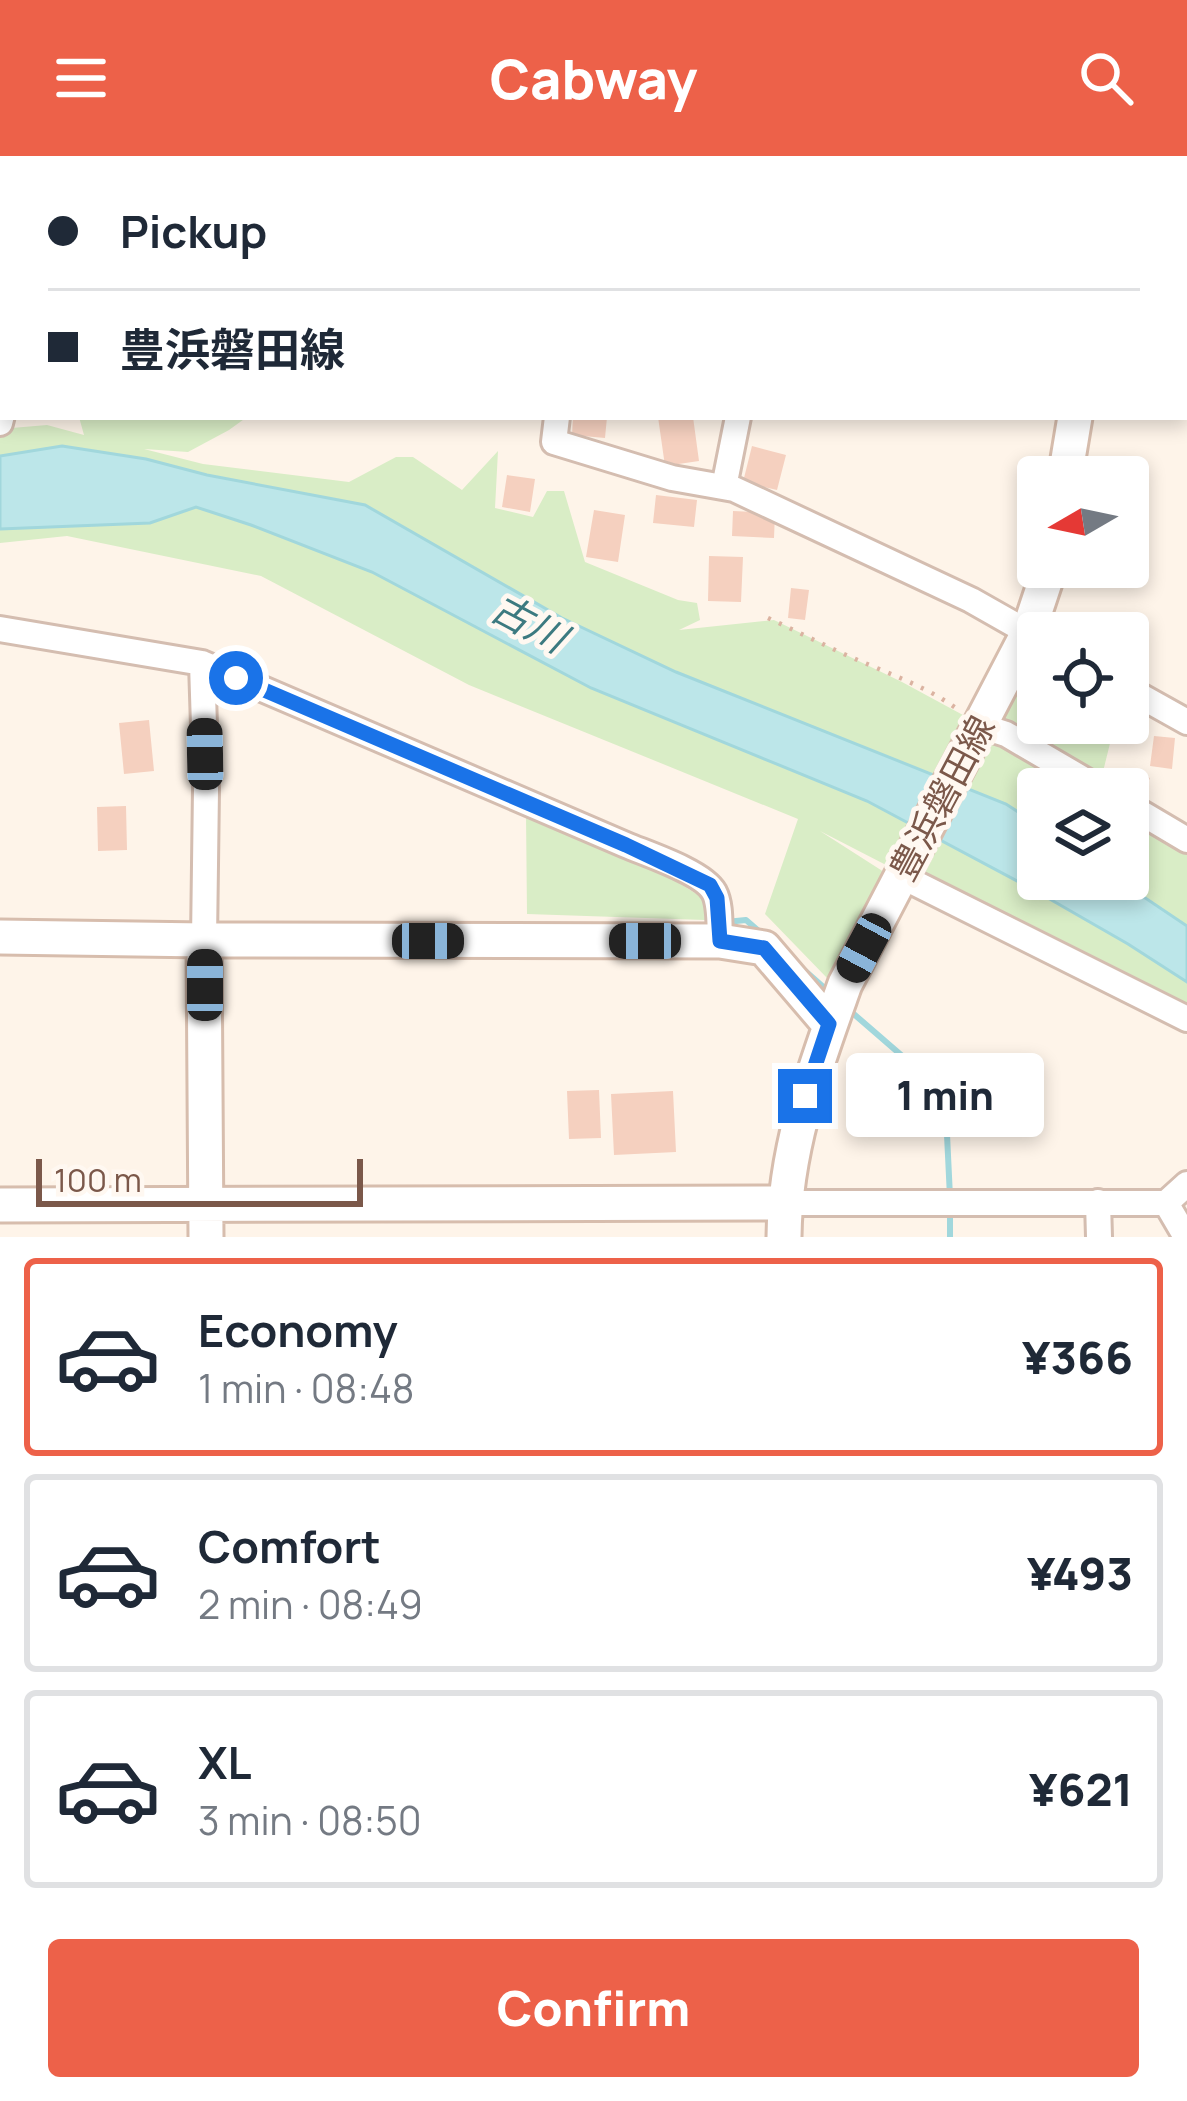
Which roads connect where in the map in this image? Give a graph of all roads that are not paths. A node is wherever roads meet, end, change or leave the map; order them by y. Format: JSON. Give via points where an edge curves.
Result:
{"nodes":[{"id":1,"x":557,"y":420,"type":"edge"},
{"id":2,"x":737,"y":420,"type":"edge"},
{"id":3,"x":1074,"y":420,"type":"edge"},
{"id":4,"x":1068,"y":456,"type":"edge"},
{"id":5,"x":724,"y":487,"type":"junction"},
{"id":6,"x":1017,"y":627,"type":"edge"},
{"id":7,"x":0,"y":629,"type":"edge"},
{"id":8,"x":202,"y":663,"type":"junction"},
{"id":9,"x":1017,"y":664,"type":"edge"},
{"id":10,"x":1149,"y":701,"type":"edge"},
{"id":11,"x":1187,"y":722,"type":"edge"},
{"id":12,"x":981,"y":726,"type":"junction"},
{"id":13,"x":1064,"y":768,"type":"edge"},
{"id":14,"x":1149,"y":818,"type":"edge"},
{"id":15,"x":1187,"y":840,"type":"edge"},
{"id":16,"x":901,"y":877,"type":"junction"},
{"id":17,"x":0,"y":937,"type":"edge"},
{"id":18,"x":204,"y":940,"type":"junction"},
{"id":19,"x":720,"y":941,"type":"junction"},
{"id":20,"x":836,"y":1006,"type":"junction"},
{"id":21,"x":1187,"y":1019,"type":"edge"},
{"id":22,"x":1187,"y":1184,"type":"edge"},
{"id":23,"x":1098,"y":1202,"type":"junction"},
{"id":24,"x":1166,"y":1203,"type":"junction"},
{"id":25,"x":0,"y":1205,"type":"edge"},
{"id":26,"x":784,"y":1220,"type":"edge"},
{"id":27,"x":206,"y":1221,"type":"edge"},
{"id":28,"x":1099,"y":1237,"type":"edge"},
{"id":29,"x":1186,"y":1237,"type":"edge"}],
"edges":[{"from":1,"to":5,"type":"street","via":[[554,442]]},
{"from":2,"to":5,"type":"street"},
{"from":3,"to":4,"type":"street"},
{"from":5,"to":6,"type":"street"},
{"from":7,"to":8,"type":"street"},
{"from":8,"to":18,"type":"street"},
{"from":8,"to":19,"type":"street","via":[[710,885]]},
{"from":9,"to":12,"type":"street","name":"豊浜磐田線"},
{"from":10,"to":11,"type":"street"},
{"from":12,"to":13,"type":"street"},
{"from":12,"to":16,"type":"street","name":"豊浜磐田線"},
{"from":14,"to":15,"type":"street"},
{"from":16,"to":20,"type":"street","name":"豊浜磐田線"},
{"from":16,"to":21,"type":"street"},
{"from":17,"to":18,"type":"street"},
{"from":18,"to":19,"type":"street"},
{"from":18,"to":27,"type":"street"},
{"from":19,"to":20,"type":"street","via":[[764,948]]},
{"from":20,"to":26,"type":"street","name":"豊浜磐田線","via":[[805,1096]]},
{"from":22,"to":24,"type":"street"},
{"from":23,"to":24,"type":"street"},
{"from":23,"to":26,"type":"street"},
{"from":23,"to":28,"type":"street"},
{"from":24,"to":29,"type":"street"},
{"from":25,"to":27,"type":"street"},
{"from":26,"to":27,"type":"street"}]}
